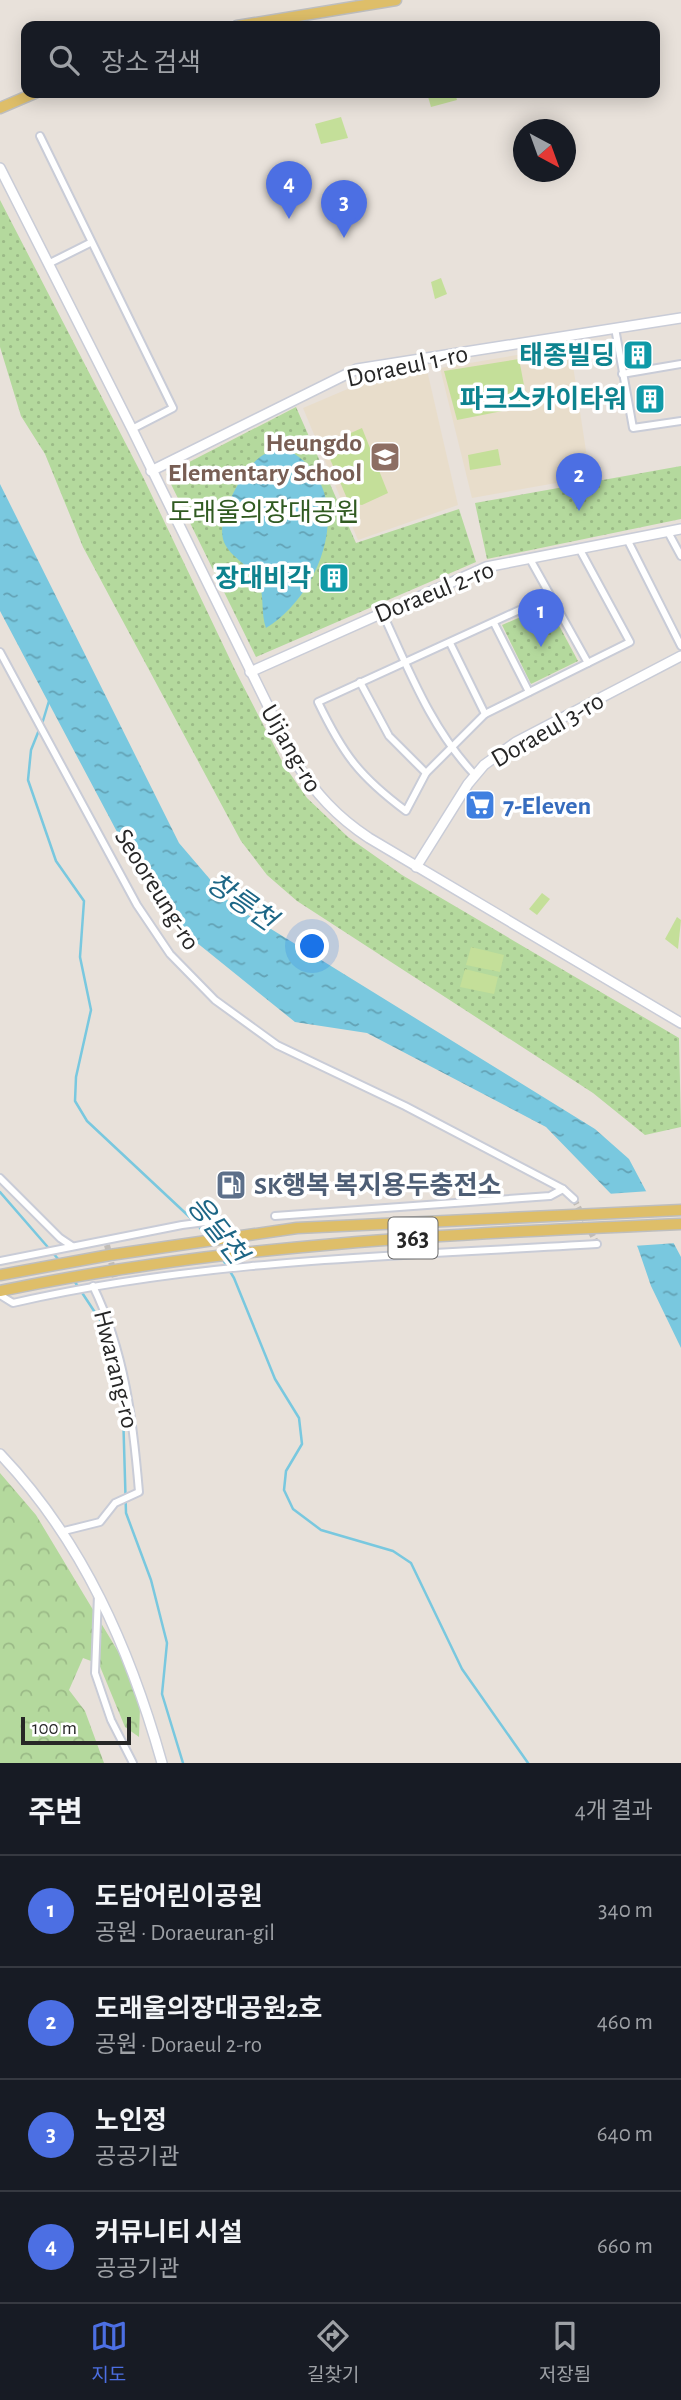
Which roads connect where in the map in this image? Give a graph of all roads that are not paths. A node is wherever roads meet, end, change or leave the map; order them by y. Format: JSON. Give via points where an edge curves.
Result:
{"nodes":[{"id":1,"x":396,"y":0,"type":"edge"},
{"id":2,"x":268,"y":21,"type":"edge"},
{"id":3,"x":23,"y":98,"type":"edge"},
{"id":4,"x":0,"y":108,"type":"edge"},
{"id":5,"x":40,"y":136,"type":"dead end"},
{"id":6,"x":0,"y":169,"type":"edge"},
{"id":7,"x":90,"y":243,"type":"junction"},
{"id":8,"x":48,"y":264,"type":"junction"},
{"id":9,"x":681,"y":318,"type":"edge"},
{"id":10,"x":615,"y":328,"type":"junction"},
{"id":11,"x":681,"y":364,"type":"edge"},
{"id":12,"x":622,"y":374,"type":"junction"},
{"id":13,"x":681,"y":421,"type":"edge"},
{"id":14,"x":132,"y":429,"type":"junction"},
{"id":15,"x":152,"y":471,"type":"junction"},
{"id":16,"x":681,"y":529,"type":"edge"},
{"id":17,"x":668,"y":532,"type":"junction"},
{"id":18,"x":627,"y":539,"type":"junction"},
{"id":19,"x":579,"y":548,"type":"junction"},
{"id":20,"x":681,"y":556,"type":"edge"},
{"id":21,"x":530,"y":559,"type":"junction"},
{"id":22,"x":550,"y":596,"type":"junction"},
{"id":23,"x":382,"y":612,"type":"junction"},
{"id":24,"x":494,"y":623,"type":"junction"},
{"id":25,"x":450,"y":643,"type":"junction"},
{"id":26,"x":681,"y":646,"type":"edge"},
{"id":27,"x":0,"y":652,"type":"edge"},
{"id":28,"x":681,"y":656,"type":"edge"},
{"id":29,"x":405,"y":661,"type":"junction"},
{"id":30,"x":588,"y":663,"type":"junction"},
{"id":31,"x":250,"y":672,"type":"junction"},
{"id":32,"x":360,"y":682,"type":"junction"},
{"id":33,"x":529,"y":692,"type":"junction"},
{"id":34,"x":485,"y":714,"type":"junction"},
{"id":35,"x":451,"y":746,"type":"junction"},
{"id":36,"x":426,"y":774,"type":"junction"},
{"id":37,"x":475,"y":775,"type":"junction"},
{"id":38,"x":416,"y":867,"type":"junction"},
{"id":39,"x":681,"y":1023,"type":"edge"},
{"id":40,"x":0,"y":1178,"type":"edge"},
{"id":41,"x":563,"y":1189,"type":"junction"},
{"id":42,"x":574,"y":1199,"type":"tunnel mouth"},
{"id":43,"x":681,"y":1210,"type":"edge"},
{"id":44,"x":275,"y":1216,"type":"dead end"},
{"id":45,"x":221,"y":1220,"type":"dead end"},
{"id":46,"x":681,"y":1224,"type":"edge"},
{"id":47,"x":597,"y":1244,"type":"dead end"},
{"id":48,"x":72,"y":1246,"type":"junction"},
{"id":49,"x":0,"y":1261,"type":"edge"},
{"id":50,"x":0,"y":1275,"type":"edge"},
{"id":51,"x":90,"y":1287,"type":"junction"},
{"id":52,"x":0,"y":1293,"type":"edge"},
{"id":53,"x":0,"y":1454,"type":"edge"},
{"id":54,"x":64,"y":1531,"type":"junction"},
{"id":55,"x":98,"y":1593,"type":"junction"},
{"id":56,"x":133,"y":1763,"type":"edge"},
{"id":57,"x":162,"y":1763,"type":"edge"}],
"edges":[{"from":1,"to":2,"type":"main road"},
{"from":3,"to":4,"type":"main road"},
{"from":5,"to":7,"type":"street"},
{"from":6,"to":8,"type":"street","name":"Uijang-ro"},
{"from":7,"to":8,"type":"street"},
{"from":7,"to":14,"type":"street","via":[[173,408]]},
{"from":8,"to":14,"type":"street","name":"Uijang-ro"},
{"from":9,"to":10,"type":"street","name":"Doraeul 1-ro"},
{"from":10,"to":12,"type":"street"},
{"from":10,"to":15,"type":"street","name":"Doraeul 1-ro","via":[[357,369]]},
{"from":11,"to":12,"type":"street"},
{"from":12,"to":13,"type":"street","via":[[632,428]]},
{"from":14,"to":15,"type":"street","name":"Uijang-ro"},
{"from":15,"to":31,"type":"street","name":"Uijang-ro"},
{"from":16,"to":17,"type":"street","name":"Doraeul 2-ro"},
{"from":17,"to":18,"type":"street","name":"Doraeul 2-ro"},
{"from":17,"to":20,"type":"street"},
{"from":18,"to":19,"type":"street","name":"Doraeul 2-ro"},
{"from":18,"to":26,"type":"street"},
{"from":19,"to":21,"type":"street","name":"Doraeul 2-ro"},
{"from":19,"to":30,"type":"street","via":[[630,642]]},
{"from":21,"to":22,"type":"street"},
{"from":21,"to":23,"type":"street","name":"Doraeul 2-ro","via":[[486,567]]},
{"from":22,"to":24,"type":"street"},
{"from":22,"to":30,"type":"street"},
{"from":23,"to":29,"type":"street"},
{"from":23,"to":31,"type":"street","name":"Doraeul 2-ro"},
{"from":24,"to":25,"type":"street"},
{"from":24,"to":33,"type":"street"},
{"from":25,"to":29,"type":"street"},
{"from":25,"to":34,"type":"street"},
{"from":27,"to":41,"type":"street","name":"Seooreung-ro","via":[[137,905],[170,954],[215,1000],[277,1045],[405,1105]]},
{"from":28,"to":37,"type":"street","name":"Doraeul 3-ro","via":[[516,742]]},
{"from":29,"to":32,"type":"street"},
{"from":29,"to":35,"type":"street"},
{"from":30,"to":33,"type":"street"},
{"from":31,"to":38,"type":"street","name":"Uijang-ro","via":[[316,793],[354,828]]},
{"from":32,"to":36,"type":"street","via":[[389,736]]},
{"from":32,"to":36,"type":"street","via":[[318,702],[348,757],[371,785],[406,811]]},
{"from":33,"to":34,"type":"street"},
{"from":34,"to":35,"type":"street"},
{"from":35,"to":36,"type":"street"},
{"from":35,"to":37,"type":"street"},
{"from":37,"to":38,"type":"street","name":"Doraeul 3-ro"},
{"from":38,"to":39,"type":"street","name":"Uijang-ro"},
{"from":40,"to":48,"type":"street"},
{"from":41,"to":42,"type":"street","name":"Seooreung-ro"},
{"from":41,"to":44,"type":"street","via":[[550,1196]]},
{"from":43,"to":50,"type":"main road","number":"363","via":[[298,1227]]},
{"from":45,"to":48,"type":"street"},
{"from":46,"to":52,"type":"main road","number":"363","via":[[228,1254],[77,1275]]},
{"from":47,"to":51,"type":"street","via":[[232,1266]]},
{"from":48,"to":49,"type":"street"},
{"from":51,"to":52,"type":"street","via":[[13,1303]]},
{"from":51,"to":54,"type":"street","name":"Hwarang-ro","via":[[111,1323],[132,1411],[139,1492],[115,1503],[100,1522]]},
{"from":53,"to":54,"type":"street"},
{"from":54,"to":55,"type":"street"},
{"from":55,"to":56,"type":"street","via":[[95,1673],[111,1720]]},
{"from":55,"to":57,"type":"street","via":[[146,1706]]}]}
